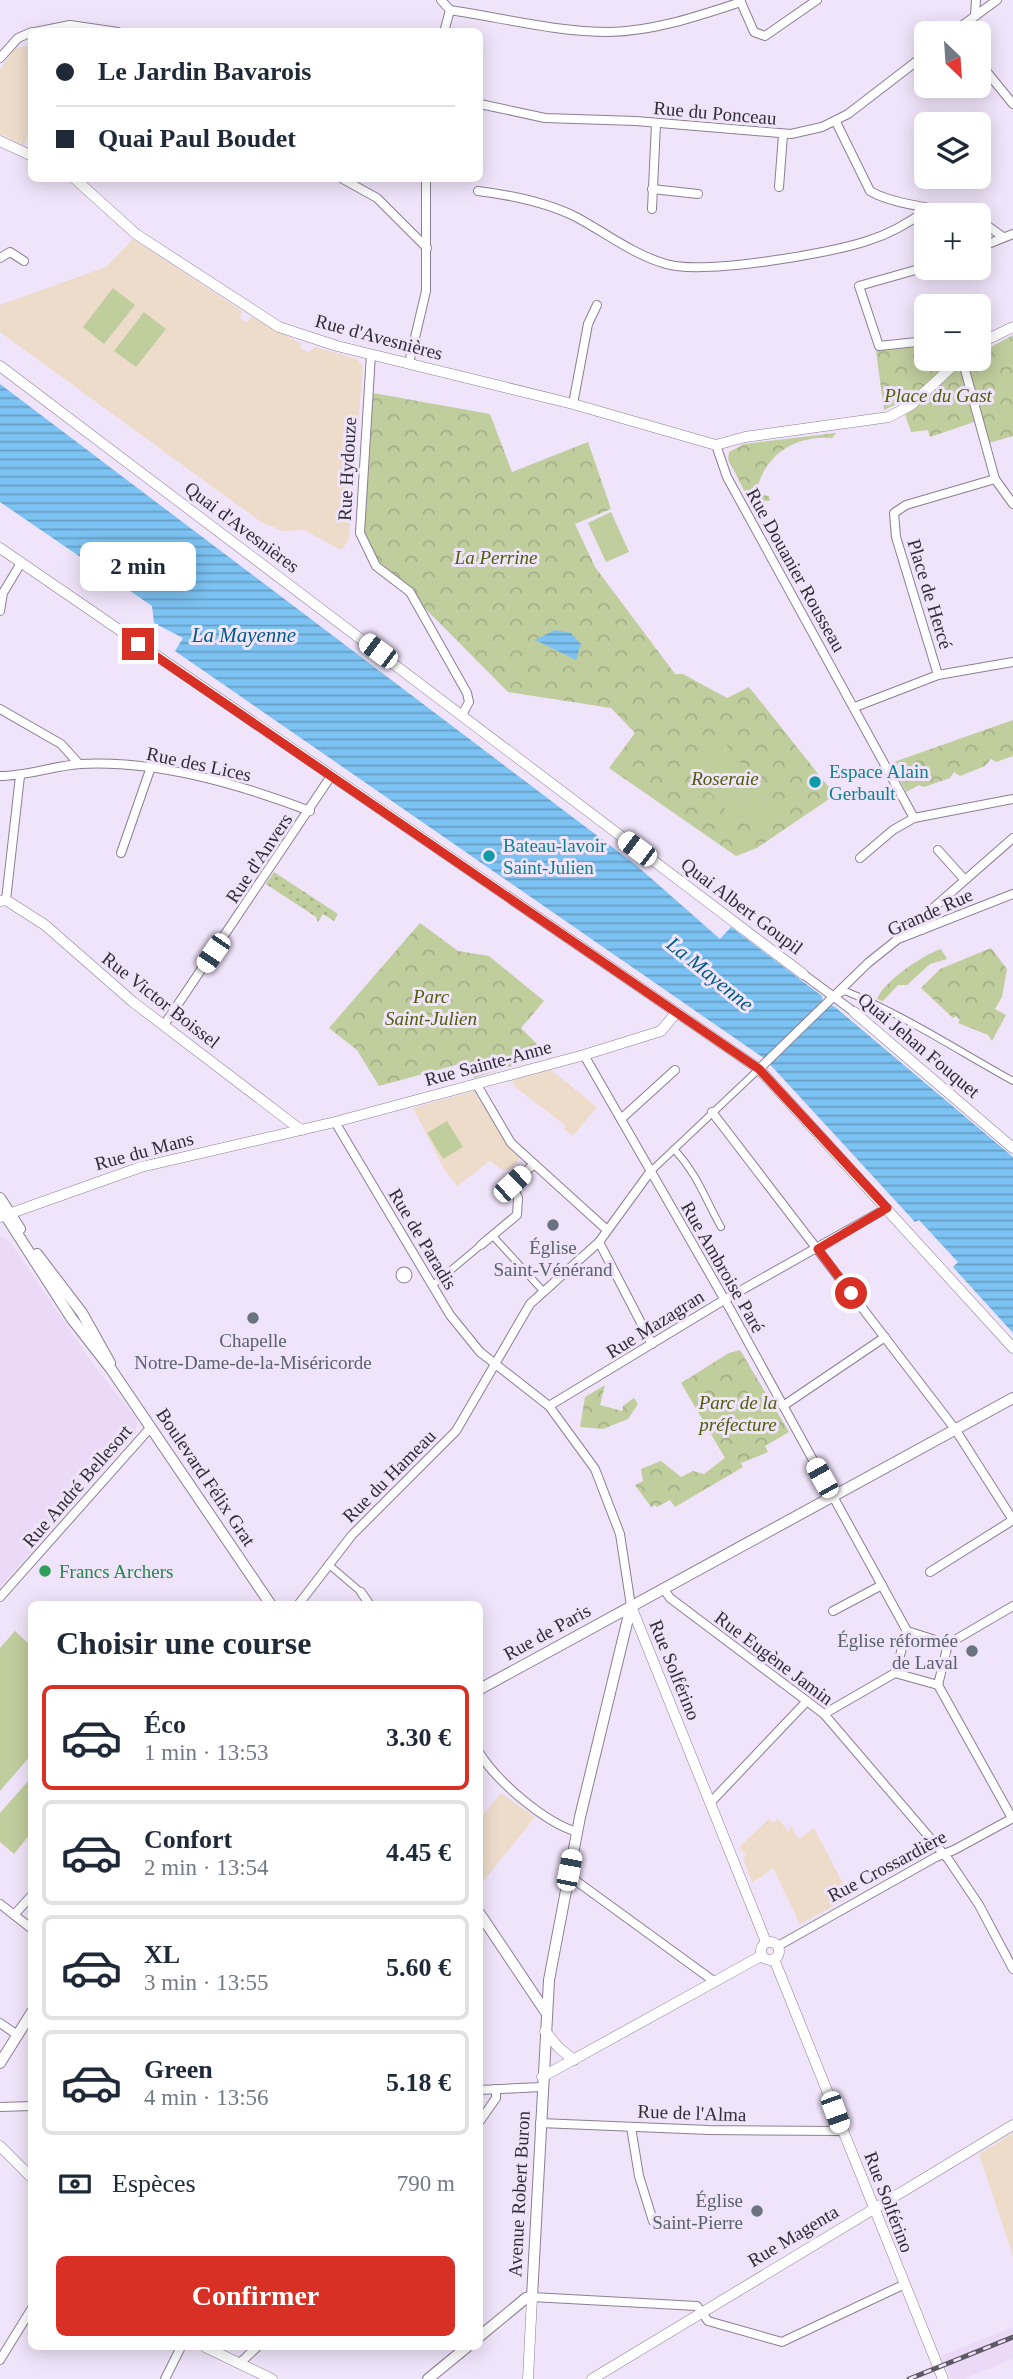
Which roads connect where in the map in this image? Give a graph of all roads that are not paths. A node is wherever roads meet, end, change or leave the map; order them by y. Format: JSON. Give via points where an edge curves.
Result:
{"nodes":[{"id":1,"x":441,"y":0,"type":"edge"},
{"id":2,"x":817,"y":0,"type":"edge"},
{"id":3,"x":976,"y":0,"type":"edge"},
{"id":4,"x":997,"y":0,"type":"edge"},
{"id":5,"x":740,"y":1,"type":"edge"},
{"id":6,"x":450,"y":10,"type":"junction"},
{"id":7,"x":975,"y":16,"type":"junction"},
{"id":8,"x":969,"y":21,"type":"edge"},
{"id":9,"x":54,"y":28,"type":"edge"},
{"id":10,"x":91,"y":28,"type":"edge"},
{"id":11,"x":445,"y":28,"type":"edge"},
{"id":12,"x":28,"y":34,"type":"edge"},
{"id":13,"x":0,"y":58,"type":"edge"},
{"id":14,"x":914,"y":63,"type":"edge"},
{"id":15,"x":991,"y":77,"type":"edge"},
{"id":16,"x":1013,"y":104,"type":"edge"},
{"id":17,"x":483,"y":105,"type":"edge"},
{"id":18,"x":836,"y":122,"type":"junction"},
{"id":19,"x":656,"y":124,"type":"junction"},
{"id":20,"x":783,"y":135,"type":"junction"},
{"id":21,"x":0,"y":141,"type":"edge"},
{"id":22,"x":28,"y":154,"type":"edge"},
{"id":23,"x":78,"y":182,"type":"edge"},
{"id":24,"x":348,"y":182,"type":"edge"},
{"id":25,"x":426,"y":182,"type":"edge"},
{"id":26,"x":779,"y":187,"type":"dead end"},
{"id":27,"x":652,"y":189,"type":"junction"},
{"id":28,"x":478,"y":191,"type":"dead end"},
{"id":29,"x":698,"y":194,"type":"dead end"},
{"id":30,"x":914,"y":206,"type":"edge"},
{"id":31,"x":652,"y":209,"type":"dead end"},
{"id":32,"x":914,"y":218,"type":"edge"},
{"id":33,"x":991,"y":228,"type":"edge"},
{"id":34,"x":1013,"y":234,"type":"edge"},
{"id":35,"x":1003,"y":237,"type":"junction"},
{"id":36,"x":991,"y":242,"type":"edge"},
{"id":37,"x":427,"y":248,"type":"junction"},
{"id":38,"x":0,"y":258,"type":"edge"},
{"id":39,"x":24,"y":261,"type":"dead end"},
{"id":40,"x":914,"y":270,"type":"edge"},
{"id":41,"x":597,"y":305,"type":"dead end"},
{"id":42,"x":1013,"y":327,"type":"edge"},
{"id":43,"x":991,"y":338,"type":"edge"},
{"id":44,"x":914,"y":342,"type":"edge"},
{"id":45,"x":371,"y":354,"type":"junction"},
{"id":46,"x":409,"y":363,"type":"junction"},
{"id":47,"x":0,"y":366,"type":"edge"},
{"id":48,"x":948,"y":371,"type":"edge"},
{"id":49,"x":964,"y":371,"type":"edge"},
{"id":50,"x":573,"y":404,"type":"junction"},
{"id":51,"x":716,"y":445,"type":"junction"},
{"id":52,"x":995,"y":479,"type":"junction"},
{"id":53,"x":1013,"y":504,"type":"edge"},
{"id":54,"x":0,"y":548,"type":"edge"},
{"id":55,"x":21,"y":563,"type":"junction"},
{"id":56,"x":0,"y":611,"type":"edge"},
{"id":57,"x":1013,"y":662,"type":"edge"},
{"id":58,"x":938,"y":675,"type":"junction"},
{"id":59,"x":855,"y":707,"type":"junction"},
{"id":60,"x":0,"y":709,"type":"edge"},
{"id":61,"x":463,"y":715,"type":"junction"},
{"id":62,"x":79,"y":764,"type":"junction"},
{"id":63,"x":151,"y":767,"type":"junction"},
{"id":64,"x":0,"y":776,"type":"edge"},
{"id":65,"x":20,"y":776,"type":"junction"},
{"id":66,"x":331,"y":776,"type":"junction"},
{"id":67,"x":1013,"y":799,"type":"edge"},
{"id":68,"x":310,"y":811,"type":"junction"},
{"id":69,"x":914,"y":818,"type":"junction"},
{"id":70,"x":1013,"y":838,"type":"edge"},
{"id":71,"x":938,"y":850,"type":"dead end"},
{"id":72,"x":121,"y":853,"type":"dead end"},
{"id":73,"x":860,"y":858,"type":"dead end"},
{"id":74,"x":964,"y":879,"type":"junction"},
{"id":75,"x":1013,"y":894,"type":"edge"},
{"id":76,"x":3,"y":901,"type":"edge"},
{"id":77,"x":922,"y":930,"type":"junction"},
{"id":78,"x":803,"y":974,"type":"joint"},
{"id":79,"x":835,"y":996,"type":"junction"},
{"id":80,"x":853,"y":1012,"type":"joint"},
{"id":81,"x":675,"y":1014,"type":"junction"},
{"id":82,"x":163,"y":1026,"type":"junction"},
{"id":83,"x":583,"y":1055,"type":"junction"},
{"id":84,"x":759,"y":1069,"type":"junction"},
{"id":85,"x":675,"y":1070,"type":"dead end"},
{"id":86,"x":1013,"y":1081,"type":"edge"},
{"id":87,"x":477,"y":1085,"type":"junction"},
{"id":88,"x":712,"y":1112,"type":"junction"},
{"id":89,"x":621,"y":1119,"type":"junction"},
{"id":90,"x":335,"y":1122,"type":"junction"},
{"id":91,"x":301,"y":1130,"type":"junction"},
{"id":92,"x":1013,"y":1148,"type":"edge"},
{"id":93,"x":674,"y":1149,"type":"junction"},
{"id":94,"x":533,"y":1165,"type":"junction"},
{"id":95,"x":650,"y":1172,"type":"junction"},
{"id":96,"x":0,"y":1198,"type":"edge"},
{"id":97,"x":887,"y":1208,"type":"junction"},
{"id":98,"x":5,"y":1217,"type":"edge"},
{"id":99,"x":722,"y":1227,"type":"dead end"},
{"id":100,"x":607,"y":1230,"type":"junction"},
{"id":101,"x":493,"y":1236,"type":"junction"},
{"id":102,"x":598,"y":1242,"type":"junction"},
{"id":103,"x":481,"y":1245,"type":"joint"},
{"id":104,"x":818,"y":1249,"type":"junction"},
{"id":105,"x":420,"y":1265,"type":"junction"},
{"id":106,"x":408,"y":1273,"type":"dead end"},
{"id":107,"x":433,"y":1285,"type":"junction"},
{"id":108,"x":543,"y":1291,"type":"junction"},
{"id":109,"x":724,"y":1300,"type":"junction"},
{"id":110,"x":885,"y":1337,"type":"junction"},
{"id":111,"x":652,"y":1344,"type":"junction"},
{"id":112,"x":1013,"y":1348,"type":"edge"},
{"id":113,"x":494,"y":1363,"type":"junction"},
{"id":114,"x":1013,"y":1398,"type":"edge"},
{"id":115,"x":549,"y":1406,"type":"junction"},
{"id":116,"x":783,"y":1406,"type":"junction"},
{"id":117,"x":151,"y":1427,"type":"junction"},
{"id":118,"x":955,"y":1429,"type":"junction"},
{"id":119,"x":832,"y":1496,"type":"junction"},
{"id":120,"x":1013,"y":1520,"type":"edge"},
{"id":121,"x":328,"y":1564,"type":"junction"},
{"id":122,"x":930,"y":1572,"type":"dead end"},
{"id":123,"x":882,"y":1585,"type":"junction"},
{"id":124,"x":663,"y":1588,"type":"junction"},
{"id":125,"x":361,"y":1592,"type":"joint"},
{"id":126,"x":0,"y":1597,"type":"edge"},
{"id":127,"x":268,"y":1601,"type":"edge"},
{"id":128,"x":301,"y":1601,"type":"edge"},
{"id":129,"x":367,"y":1601,"type":"edge"},
{"id":130,"x":631,"y":1606,"type":"junction"},
{"id":131,"x":1013,"y":1606,"type":"edge"},
{"id":132,"x":833,"y":1611,"type":"dead end"},
{"id":133,"x":907,"y":1631,"type":"junction"},
{"id":134,"x":948,"y":1644,"type":"junction"},
{"id":135,"x":895,"y":1673,"type":"junction"},
{"id":136,"x":938,"y":1685,"type":"junction"},
{"id":137,"x":483,"y":1687,"type":"edge"},
{"id":138,"x":807,"y":1701,"type":"junction"},
{"id":139,"x":824,"y":1714,"type":"junction"},
{"id":140,"x":483,"y":1758,"type":"edge"},
{"id":141,"x":710,"y":1803,"type":"junction"},
{"id":142,"x":1012,"y":1818,"type":"edge"},
{"id":143,"x":576,"y":1832,"type":"junction"},
{"id":144,"x":944,"y":1854,"type":"junction"},
{"id":145,"x":568,"y":1875,"type":"junction"},
{"id":146,"x":28,"y":1899,"type":"edge"},
{"id":147,"x":0,"y":1904,"type":"edge"},
{"id":148,"x":14,"y":1915,"type":"junction"},
{"id":149,"x":483,"y":1919,"type":"edge"},
{"id":150,"x":28,"y":1926,"type":"edge"},
{"id":151,"x":766,"y":1942,"type":"junction"},
{"id":152,"x":778,"y":1946,"type":"junction"},
{"id":153,"x":507,"y":1955,"type":"junction"},
{"id":154,"x":761,"y":1956,"type":"junction"},
{"id":155,"x":774,"y":1959,"type":"junction"},
{"id":156,"x":1013,"y":1969,"type":"edge"},
{"id":157,"x":549,"y":1980,"type":"junction"},
{"id":158,"x":715,"y":1982,"type":"junction"},
{"id":159,"x":545,"y":2011,"type":"junction"},
{"id":160,"x":28,"y":2018,"type":"edge"},
{"id":161,"x":0,"y":2023,"type":"edge"},
{"id":162,"x":544,"y":2030,"type":"junction"},
{"id":163,"x":16,"y":2034,"type":"junction"},
{"id":164,"x":574,"y":2060,"type":"junction"},
{"id":165,"x":0,"y":2063,"type":"edge"},
{"id":166,"x":542,"y":2082,"type":"junction"},
{"id":167,"x":496,"y":2089,"type":"junction"},
{"id":168,"x":483,"y":2090,"type":"edge"},
{"id":169,"x":28,"y":2106,"type":"edge"},
{"id":170,"x":0,"y":2107,"type":"edge"},
{"id":171,"x":483,"y":2117,"type":"edge"},
{"id":172,"x":540,"y":2123,"type":"junction"},
{"id":173,"x":1013,"y":2124,"type":"edge"},
{"id":174,"x":631,"y":2127,"type":"junction"},
{"id":175,"x":842,"y":2131,"type":"junction"},
{"id":176,"x":0,"y":2146,"type":"edge"},
{"id":177,"x":28,"y":2174,"type":"edge"},
{"id":178,"x":874,"y":2208,"type":"junction"},
{"id":179,"x":653,"y":2221,"type":"dead end"},
{"id":180,"x":903,"y":2285,"type":"junction"},
{"id":181,"x":532,"y":2297,"type":"junction"},
{"id":182,"x":701,"y":2311,"type":"junction"},
{"id":183,"x":28,"y":2314,"type":"edge"},
{"id":184,"x":483,"y":2334,"type":"edge"},
{"id":185,"x":180,"y":2350,"type":"edge"},
{"id":186,"x":212,"y":2350,"type":"edge"},
{"id":187,"x":254,"y":2350,"type":"edge"},
{"id":188,"x":463,"y":2350,"type":"edge"},
{"id":189,"x":0,"y":2360,"type":"edge"},
{"id":190,"x":240,"y":2363,"type":"junction"},
{"id":191,"x":165,"y":2379,"type":"edge"},
{"id":192,"x":272,"y":2379,"type":"edge"},
{"id":193,"x":428,"y":2379,"type":"edge"},
{"id":194,"x":528,"y":2379,"type":"edge"},
{"id":195,"x":592,"y":2379,"type":"edge"},
{"id":196,"x":943,"y":2379,"type":"edge"}],
"edges":[{"from":1,"to":6,"type":"street"},
{"from":2,"to":5,"type":"street","via":[[765,36],[754,32]]},
{"from":3,"to":7,"type":"street"},
{"from":4,"to":7,"type":"street"},
{"from":5,"to":6,"type":"street","via":[[681,21],[611,32],[564,30]]},
{"from":6,"to":11,"type":"street"},
{"from":7,"to":8,"type":"street"},
{"from":9,"to":10,"type":"street"},
{"from":12,"to":13,"type":"street"},
{"from":14,"to":18,"type":"street","name":"Rue du Ponceau"},
{"from":15,"to":16,"type":"street"},
{"from":17,"to":19,"type":"street","name":"Rue du Ponceau","via":[[545,118]]},
{"from":18,"to":20,"type":"street","name":"Rue du Ponceau"},
{"from":18,"to":30,"type":"street","via":[[870,191]]},
{"from":19,"to":20,"type":"street","name":"Rue du Ponceau"},
{"from":19,"to":27,"type":"street"},
{"from":20,"to":26,"type":"street"},
{"from":21,"to":22,"type":"street"},
{"from":23,"to":45,"type":"street","name":"Rue d'Avesnières","via":[[136,234],[279,327]]},
{"from":24,"to":37,"type":"street","via":[[377,198]]},
{"from":25,"to":37,"type":"street"},
{"from":27,"to":29,"type":"street"},
{"from":27,"to":31,"type":"street"},
{"from":28,"to":32,"type":"street","via":[[556,208],[633,252],[682,267],[733,265],[857,244]]},
{"from":33,"to":35,"type":"street"},
{"from":34,"to":35,"type":"street"},
{"from":35,"to":36,"type":"street"},
{"from":37,"to":46,"type":"street","via":[[426,291]]},
{"from":38,"to":39,"type":"street","via":[[10,252]]},
{"from":40,"to":44,"type":"street","via":[[859,286],[879,346]]},
{"from":41,"to":50,"type":"street","via":[[588,324]]},
{"from":42,"to":43,"type":"street"},
{"from":45,"to":46,"type":"street","name":"Rue d'Avesnières"},
{"from":45,"to":61,"type":"street","name":"Rue Hydouze","via":[[360,533],[376,566],[410,592],[467,693],[469,702]]},
{"from":46,"to":50,"type":"street","name":"Rue d'Avesnières"},
{"from":47,"to":61,"type":"street","name":"Quai d'Avesnières"},
{"from":48,"to":51,"type":"street","via":[[911,405],[889,417]]},
{"from":49,"to":52,"type":"street"},
{"from":50,"to":51,"type":"street","name":"Rue d'Avesnières"},
{"from":51,"to":59,"type":"street","name":"Rue Douanier Rousseau","via":[[727,477]]},
{"from":52,"to":53,"type":"street"},
{"from":52,"to":58,"type":"street","name":"Place de Hercé","via":[[906,505],[893,517]]},
{"from":54,"to":55,"type":"street"},
{"from":55,"to":56,"type":"street","via":[[3,593]]},
{"from":55,"to":66,"type":"street"},
{"from":57,"to":58,"type":"street"},
{"from":58,"to":59,"type":"street","name":"Place de Hercé"},
{"from":59,"to":69,"type":"street","name":"Rue Douanier Rousseau"},
{"from":60,"to":62,"type":"street","via":[[61,744]]},
{"from":61,"to":78,"type":"street","name":"Quai Albert Goupil"},
{"from":62,"to":63,"type":"street","name":"Rue des Lices"},
{"from":62,"to":65,"type":"street","name":"Rue des Lices"},
{"from":63,"to":68,"type":"street","name":"Rue des Lices","via":[[274,797]]},
{"from":63,"to":72,"type":"street"},
{"from":64,"to":65,"type":"street","name":"Rue des Lices"},
{"from":65,"to":76,"type":"street"},
{"from":66,"to":68,"type":"street","name":"Rue d'Anvers"},
{"from":66,"to":81,"type":"street"},
{"from":67,"to":69,"type":"street"},
{"from":68,"to":82,"type":"street","name":"Rue d'Anvers"},
{"from":69,"to":73,"type":"street"},
{"from":70,"to":74,"type":"street"},
{"from":71,"to":74,"type":"street"},
{"from":74,"to":77,"type":"street","via":[[924,916]]},
{"from":75,"to":77,"type":"street","name":"Grande Rue"},
{"from":76,"to":82,"type":"street","name":"Rue Victor Boissel","via":[[45,925]]},
{"from":77,"to":79,"type":"street","name":"Grande Rue","via":[[898,939]]},
{"from":78,"to":79,"type":"street","name":"Quai Albert Goupil"},
{"from":79,"to":80,"type":"street","name":"Quai Jehan Fouquet"},
{"from":79,"to":84,"type":"street","name":"Grande Rue"},
{"from":79,"to":86,"type":"street","via":[[845,992],[891,1010]]},
{"from":80,"to":92,"type":"street","name":"Quai Jehan Fouquet"},
{"from":81,"to":83,"type":"street","name":"Rue Sainte-Anne","via":[[661,1031]]},
{"from":81,"to":84,"type":"street"},
{"from":82,"to":91,"type":"street","name":"Rue Victor Boissel"},
{"from":83,"to":87,"type":"street","name":"Rue Sainte-Anne"},
{"from":83,"to":89,"type":"street","name":"Rue Ambroise Paré"},
{"from":84,"to":88,"type":"street"},
{"from":84,"to":97,"type":"street"},
{"from":85,"to":89,"type":"street"},
{"from":87,"to":90,"type":"street","name":"Rue Sainte-Anne"},
{"from":87,"to":94,"type":"street","via":[[511,1143]]},
{"from":88,"to":93,"type":"street"},
{"from":88,"to":104,"type":"street"},
{"from":89,"to":95,"type":"street","name":"Rue Ambroise Paré"},
{"from":90,"to":91,"type":"street","name":"Rue Sainte-Anne"},
{"from":90,"to":105,"type":"street","name":"Rue de Paradis"},
{"from":91,"to":98,"type":"street","name":"Rue du Mans","via":[[141,1167]]},
{"from":93,"to":95,"type":"street"},
{"from":93,"to":99,"type":"street","via":[[695,1172]]},
{"from":94,"to":100,"type":"street"},
{"from":94,"to":101,"type":"street","via":[[512,1184],[518,1198],[517,1215]]},
{"from":95,"to":100,"type":"street","name":"Rue du Hameau"},
{"from":95,"to":109,"type":"street","name":"Rue Ambroise Paré"},
{"from":96,"to":98,"type":"main road","name":"Boulevard Félix Grat"},
{"from":97,"to":104,"type":"street","name":"Rue Mazagran"},
{"from":97,"to":112,"type":"street"},
{"from":98,"to":117,"type":"main road","name":"Boulevard Félix Grat"},
{"from":100,"to":102,"type":"street","name":"Rue du Hameau"},
{"from":101,"to":103,"type":"street"},
{"from":101,"to":108,"type":"street"},
{"from":102,"to":108,"type":"street","name":"Rue du Hameau"},
{"from":102,"to":111,"type":"street"},
{"from":103,"to":107,"type":"street"},
{"from":104,"to":109,"type":"street","name":"Rue Mazagran"},
{"from":104,"to":110,"type":"street"},
{"from":105,"to":106,"type":"street"},
{"from":105,"to":107,"type":"street","name":"Rue de Paradis"},
{"from":107,"to":113,"type":"street","name":"Rue de Paradis","via":[[450,1315]]},
{"from":108,"to":113,"type":"street","name":"Rue du Hameau"},
{"from":109,"to":111,"type":"street","name":"Rue Mazagran"},
{"from":109,"to":116,"type":"street","name":"Rue Ambroise Paré"},
{"from":110,"to":116,"type":"street"},
{"from":110,"to":118,"type":"street"},
{"from":111,"to":115,"type":"street","name":"Rue Mazagran"},
{"from":113,"to":115,"type":"street","name":"Rue de Paradis"},
{"from":113,"to":121,"type":"street","name":"Rue du Hameau","via":[[456,1431]]},
{"from":114,"to":118,"type":"main road","name":"Rue de Paris"},
{"from":115,"to":130,"type":"street","name":"Rue de Paradis","via":[[602,1482],[620,1534]]},
{"from":116,"to":119,"type":"street","name":"Rue Ambroise Paré"},
{"from":117,"to":126,"type":"street","name":"Rue André Bellesort"},
{"from":117,"to":127,"type":"main road","name":"Boulevard Félix Grat"},
{"from":118,"to":119,"type":"main road","name":"Rue de Paris"},
{"from":118,"to":120,"type":"street"},
{"from":119,"to":123,"type":"street","name":"Rue Ambroise Paré"},
{"from":119,"to":124,"type":"main road","name":"Rue de Paris"},
{"from":120,"to":122,"type":"street"},
{"from":121,"to":125,"type":"street"},
{"from":121,"to":128,"type":"street","name":"Rue du Hameau"},
{"from":123,"to":132,"type":"street"},
{"from":123,"to":133,"type":"street","name":"Rue Ambroise Paré"},
{"from":124,"to":130,"type":"main road","name":"Rue de Paris"},
{"from":124,"to":138,"type":"street","name":"Rue Eugène Jamin","via":[[670,1598]]},
{"from":125,"to":129,"type":"street"},
{"from":130,"to":137,"type":"main road","name":"Rue de Paris"},
{"from":130,"to":141,"type":"street","name":"Rue Solférino"},
{"from":130,"to":143,"type":"main road","name":"Avenue Robert Buron"},
{"from":131,"to":134,"type":"street"},
{"from":133,"to":134,"type":"street"},
{"from":133,"to":135,"type":"street"},
{"from":134,"to":136,"type":"street"},
{"from":135,"to":136,"type":"street"},
{"from":135,"to":139,"type":"street"},
{"from":136,"to":142,"type":"street"},
{"from":138,"to":139,"type":"street","name":"Rue Eugène Jamin"},
{"from":138,"to":141,"type":"street"},
{"from":139,"to":144,"type":"street","name":"Rue Eugène Jamin"},
{"from":140,"to":143,"type":"street","via":[[500,1780],[558,1825]]},
{"from":141,"to":151,"type":"street","name":"Rue Solférino"},
{"from":142,"to":144,"type":"street","name":"Rue Crossardière"},
{"from":143,"to":145,"type":"main road","name":"Avenue Robert Buron"},
{"from":144,"to":152,"type":"street","name":"Rue Crossardière"},
{"from":144,"to":156,"type":"street","name":"Rue Eugène Jamin","via":[[979,1905]]},
{"from":145,"to":157,"type":"main road","name":"Avenue Robert Buron"},
{"from":145,"to":158,"type":"street"},
{"from":146,"to":148,"type":"street"},
{"from":147,"to":148,"type":"street"},
{"from":148,"to":150,"type":"street"},
{"from":149,"to":153,"type":"main road"},
{"from":151,"to":152,"type":"street"},
{"from":151,"to":154,"type":"street"},
{"from":152,"to":155,"type":"street"},
{"from":153,"to":157,"type":"main road","via":[[514,1957],[528,1979]]},
{"from":153,"to":159,"type":"main road"},
{"from":154,"to":155,"type":"street"},
{"from":154,"to":158,"type":"street"},
{"from":155,"to":175,"type":"street","name":"Rue Solférino"},
{"from":157,"to":159,"type":"main road","name":"Avenue Robert Buron"},
{"from":158,"to":164,"type":"street"},
{"from":159,"to":162,"type":"main road","name":"Avenue Robert Buron"},
{"from":160,"to":163,"type":"main road"},
{"from":161,"to":163,"type":"street"},
{"from":162,"to":164,"type":"street"},
{"from":162,"to":166,"type":"main road","name":"Avenue Robert Buron"},
{"from":163,"to":165,"type":"main road"},
{"from":164,"to":166,"type":"street"},
{"from":166,"to":167,"type":"street"},
{"from":166,"to":172,"type":"main road","name":"Avenue Robert Buron"},
{"from":167,"to":168,"type":"street"},
{"from":167,"to":171,"type":"street","via":[[496,2098]]},
{"from":169,"to":170,"type":"street"},
{"from":172,"to":174,"type":"street","name":"Rue de l'Alma"},
{"from":172,"to":181,"type":"main road","name":"Avenue Robert Buron"},
{"from":173,"to":178,"type":"street","name":"Rue Magenta"},
{"from":174,"to":175,"type":"street","name":"Rue de l'Alma"},
{"from":174,"to":179,"type":"street"},
{"from":175,"to":178,"type":"street","name":"Rue Solférino"},
{"from":176,"to":177,"type":"street"},
{"from":178,"to":180,"type":"street","name":"Rue Solférino"},
{"from":178,"to":182,"type":"street","name":"Rue Magenta"},
{"from":180,"to":182,"type":"street","via":[[782,2342],[708,2321]]},
{"from":180,"to":196,"type":"street","name":"Rue Solférino"},
{"from":181,"to":182,"type":"street","via":[[697,2306]]},
{"from":181,"to":184,"type":"main road"},
{"from":181,"to":194,"type":"street","name":"Avenue Robert Buron"},
{"from":182,"to":195,"type":"street","name":"Rue Magenta"},
{"from":183,"to":189,"type":"street"},
{"from":185,"to":191,"type":"street"},
{"from":186,"to":190,"type":"street"},
{"from":187,"to":190,"type":"street"},
{"from":188,"to":193,"type":"main road"},
{"from":190,"to":192,"type":"street"}]}
